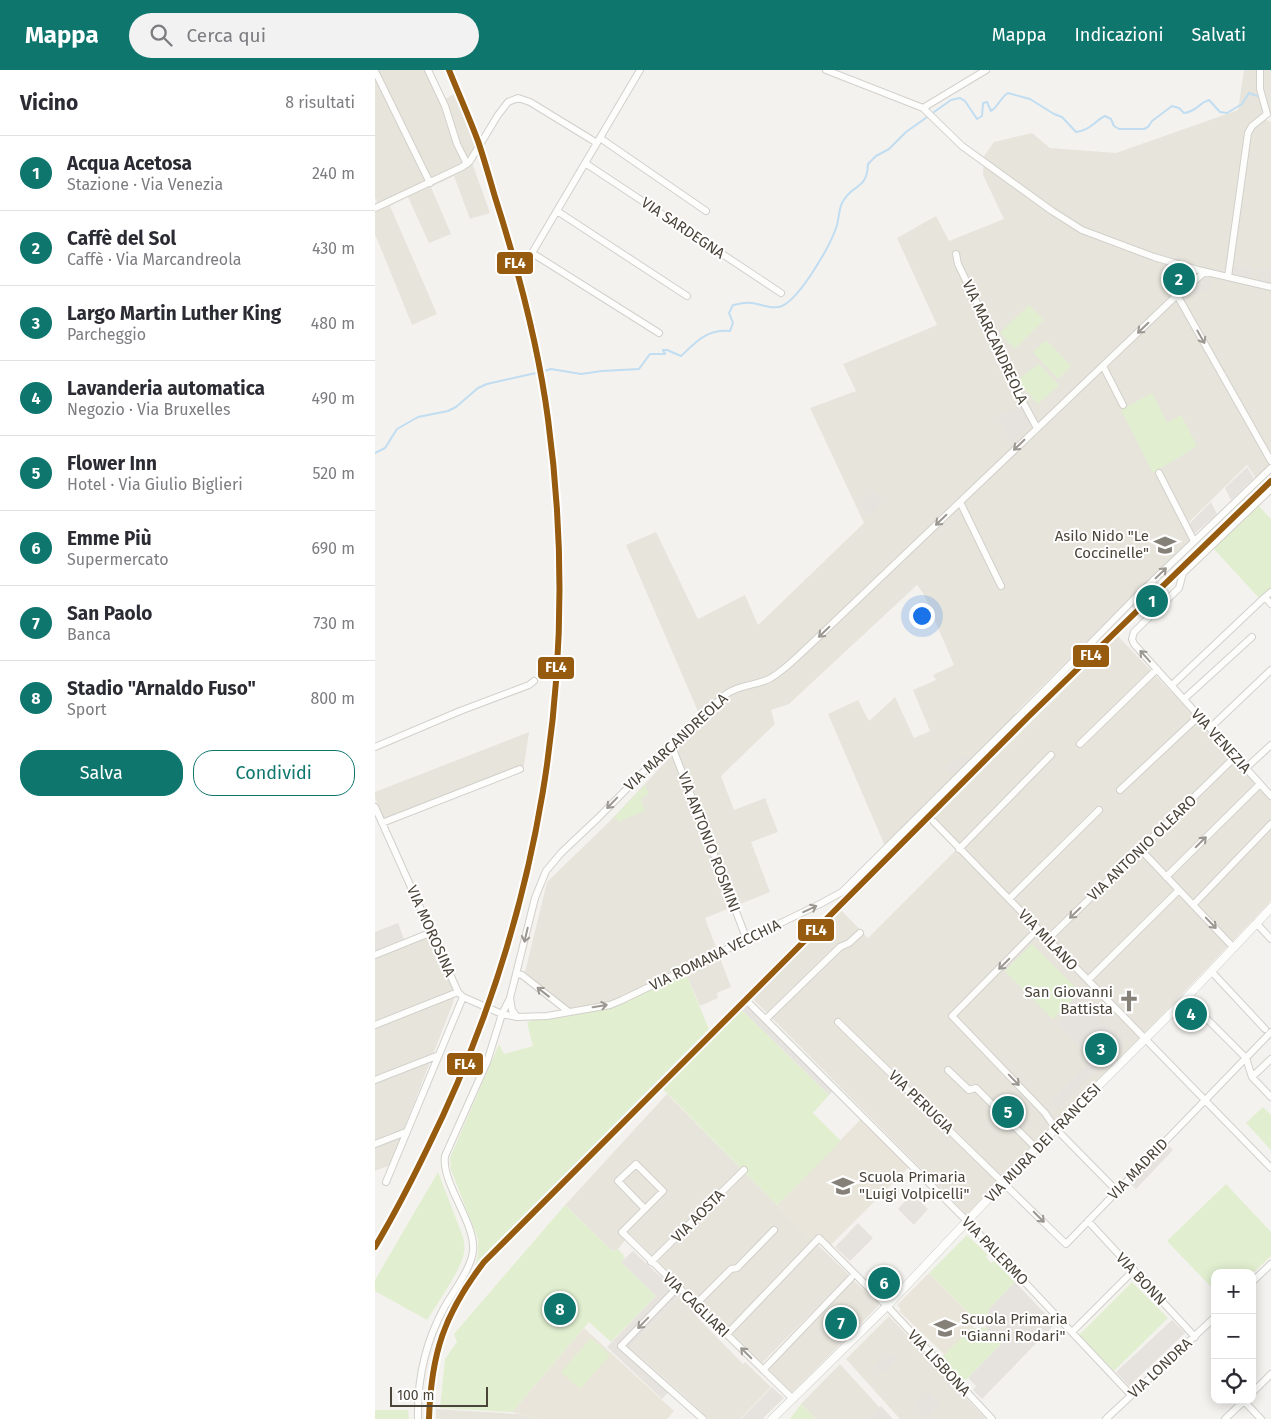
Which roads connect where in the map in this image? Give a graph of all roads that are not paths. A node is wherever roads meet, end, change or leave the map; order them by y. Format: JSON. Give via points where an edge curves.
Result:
{"nodes":[{"id":1,"x":428,"y":70,"type":"edge"},
{"id":2,"x":640,"y":70,"type":"edge"},
{"id":3,"x":826,"y":70,"type":"edge"},
{"id":4,"x":986,"y":70,"type":"edge"},
{"id":5,"x":1260,"y":70,"type":"edge"},
{"id":6,"x":375,"y":71,"type":"edge"},
{"id":7,"x":928,"y":112,"type":"junction"},
{"id":8,"x":1269,"y":114,"type":"edge"},
{"id":9,"x":599,"y":141,"type":"junction"},
{"id":10,"x":585,"y":163,"type":"junction"},
{"id":11,"x":467,"y":164,"type":"junction"},
{"id":12,"x":430,"y":183,"type":"junction"},
{"id":13,"x":375,"y":208,"type":"edge"},
{"id":14,"x":557,"y":211,"type":"junction"},
{"id":15,"x":706,"y":211,"type":"dead end"},
{"id":16,"x":956,"y":254,"type":"dead end"},
{"id":17,"x":1205,"y":272,"type":"junction"},
{"id":18,"x":1228,"y":278,"type":"junction"},
{"id":19,"x":1271,"y":287,"type":"edge"},
{"id":20,"x":781,"y":293,"type":"dead end"},
{"id":21,"x":1177,"y":295,"type":"junction"},
{"id":22,"x":687,"y":296,"type":"dead end"},
{"id":23,"x":659,"y":333,"type":"dead end"},
{"id":24,"x":1103,"y":366,"type":"junction"},
{"id":25,"x":1123,"y":405,"type":"dead end"},
{"id":26,"x":1037,"y":428,"type":"junction"},
{"id":27,"x":1271,"y":461,"type":"edge"},
{"id":28,"x":1271,"y":468,"type":"edge"},
{"id":29,"x":1159,"y":473,"type":"dead end"},
{"id":30,"x":1271,"y":489,"type":"edge"},
{"id":31,"x":960,"y":502,"type":"junction"},
{"id":32,"x":1194,"y":541,"type":"junction"},
{"id":33,"x":1001,"y":586,"type":"dead end"},
{"id":34,"x":1271,"y":592,"type":"edge"},
{"id":35,"x":1265,"y":597,"type":"junction"},
{"id":36,"x":1271,"y":604,"type":"edge"},
{"id":37,"x":1252,"y":637,"type":"dead end"},
{"id":38,"x":1157,"y":669,"type":"junction"},
{"id":39,"x":1271,"y":670,"type":"edge"},
{"id":40,"x":535,"y":681,"type":"dead end"},
{"id":41,"x":1172,"y":685,"type":"junction"},
{"id":42,"x":1184,"y":699,"type":"junction"},
{"id":43,"x":1199,"y":716,"type":"junction"},
{"id":44,"x":1210,"y":728,"type":"junction"},
{"id":45,"x":671,"y":744,"type":"junction"},
{"id":46,"x":1080,"y":744,"type":"dead end"},
{"id":47,"x":1271,"y":745,"type":"edge"},
{"id":48,"x":375,"y":747,"type":"edge"},
{"id":49,"x":1051,"y":755,"type":"dead end"},
{"id":50,"x":1235,"y":757,"type":"junction"},
{"id":51,"x":1246,"y":768,"type":"junction"},
{"id":52,"x":520,"y":769,"type":"dead end"},
{"id":53,"x":1260,"y":784,"type":"junction"},
{"id":54,"x":1120,"y":790,"type":"dead end"},
{"id":55,"x":1271,"y":796,"type":"edge"},
{"id":56,"x":1099,"y":810,"type":"dead end"},
{"id":57,"x":376,"y":811,"type":"edge"},
{"id":58,"x":934,"y":822,"type":"dead end"},
{"id":59,"x":382,"y":824,"type":"junction"},
{"id":60,"x":1271,"y":824,"type":"edge"},
{"id":61,"x":959,"y":849,"type":"junction"},
{"id":62,"x":1141,"y":850,"type":"junction"},
{"id":63,"x":1166,"y":877,"type":"junction"},
{"id":64,"x":1179,"y":890,"type":"junction"},
{"id":65,"x":1009,"y":899,"type":"junction"},
{"id":66,"x":1193,"y":905,"type":"junction"},
{"id":67,"x":1271,"y":908,"type":"edge"},
{"id":68,"x":1256,"y":923,"type":"junction"},
{"id":69,"x":1038,"y":929,"type":"junction"},
{"id":70,"x":432,"y":932,"type":"junction"},
{"id":71,"x":860,"y":932,"type":"dead end"},
{"id":72,"x":1048,"y":939,"type":"junction"},
{"id":73,"x":1271,"y":939,"type":"edge"},
{"id":74,"x":747,"y":940,"type":"junction"},
{"id":75,"x":1233,"y":947,"type":"junction"},
{"id":76,"x":375,"y":955,"type":"edge"},
{"id":77,"x":1211,"y":971,"type":"junction"},
{"id":78,"x":517,"y":974,"type":"junction"},
{"id":79,"x":1088,"y":980,"type":"junction"},
{"id":80,"x":460,"y":995,"type":"junction"},
{"id":81,"x":510,"y":998,"type":"junction"},
{"id":82,"x":1186,"y":998,"type":"junction"},
{"id":83,"x":750,"y":1004,"type":"dead end"},
{"id":84,"x":569,"y":1012,"type":"junction"},
{"id":85,"x":500,"y":1013,"type":"junction"},
{"id":86,"x":517,"y":1017,"type":"junction"},
{"id":87,"x":766,"y":1019,"type":"junction"},
{"id":88,"x":838,"y":1022,"type":"dead end"},
{"id":89,"x":375,"y":1024,"type":"edge"},
{"id":90,"x":1268,"y":1030,"type":"edge"},
{"id":91,"x":1145,"y":1039,"type":"junction"},
{"id":92,"x":439,"y":1055,"type":"junction"},
{"id":93,"x":1246,"y":1058,"type":"junction"},
{"id":94,"x":1271,"y":1059,"type":"edge"},
{"id":95,"x":948,"y":1070,"type":"dead end"},
{"id":96,"x":1252,"y":1077,"type":"junction"},
{"id":97,"x":375,"y":1080,"type":"edge"},
{"id":98,"x":1271,"y":1097,"type":"edge"},
{"id":99,"x":1205,"y":1100,"type":"junction"},
{"id":100,"x":1056,"y":1129,"type":"junction"},
{"id":101,"x":406,"y":1132,"type":"junction"},
{"id":102,"x":375,"y":1144,"type":"edge"},
{"id":103,"x":1036,"y":1148,"type":"junction"},
{"id":104,"x":1271,"y":1168,"type":"edge"},
{"id":105,"x":744,"y":1170,"type":"dead end"},
{"id":106,"x":386,"y":1182,"type":"dead end"},
{"id":107,"x":1005,"y":1183,"type":"junction"},
{"id":108,"x":1113,"y":1187,"type":"dead end"},
{"id":109,"x":645,"y":1209,"type":"junction"},
{"id":110,"x":967,"y":1221,"type":"junction"},
{"id":111,"x":1088,"y":1221,"type":"junction"},
{"id":112,"x":774,"y":1230,"type":"dead end"},
{"id":113,"x":651,"y":1262,"type":"junction"},
{"id":114,"x":1271,"y":1264,"type":"edge"},
{"id":115,"x":1134,"y":1270,"type":"junction"},
{"id":116,"x":851,"y":1278,"type":"dead end"},
{"id":117,"x":1256,"y":1278,"type":"edge"},
{"id":118,"x":677,"y":1288,"type":"junction"},
{"id":119,"x":695,"y":1304,"type":"junction"},
{"id":120,"x":887,"y":1306,"type":"junction"},
{"id":121,"x":1211,"y":1322,"type":"edge"},
{"id":122,"x":1072,"y":1332,"type":"junction"},
{"id":123,"x":727,"y":1334,"type":"junction"},
{"id":124,"x":1195,"y":1336,"type":"junction"},
{"id":125,"x":763,"y":1370,"type":"junction"},
{"id":126,"x":1271,"y":1374,"type":"edge"},
{"id":127,"x":1256,"y":1389,"type":"edge"},
{"id":128,"x":1131,"y":1395,"type":"junction"},
{"id":129,"x":793,"y":1400,"type":"junction"},
{"id":130,"x":1241,"y":1404,"type":"edge"},
{"id":131,"x":1247,"y":1404,"type":"edge"},
{"id":132,"x":417,"y":1419,"type":"edge"},
{"id":133,"x":703,"y":1419,"type":"edge"},
{"id":134,"x":772,"y":1419,"type":"edge"},
{"id":135,"x":777,"y":1419,"type":"edge"},
{"id":136,"x":992,"y":1419,"type":"edge"},
{"id":137,"x":1106,"y":1419,"type":"edge"},
{"id":138,"x":1225,"y":1419,"type":"edge"},
{"id":139,"x":1261,"y":1419,"type":"edge"}],
"edges":[{"from":1,"to":11,"type":"street"},
{"from":2,"to":9,"type":"street"},
{"from":3,"to":7,"type":"street"},
{"from":4,"to":7,"type":"street"},
{"from":5,"to":8,"type":"street","via":[[1260,89]]},
{"from":6,"to":12,"type":"street"},
{"from":7,"to":17,"type":"street","via":[[962,146],[1076,226]]},
{"from":8,"to":18,"type":"street","via":[[1252,126],[1248,133]]},
{"from":9,"to":10,"type":"street"},
{"from":9,"to":11,"type":"street","via":[[530,102],[515,98],[498,115]]},
{"from":9,"to":15,"type":"street"},
{"from":10,"to":14,"type":"street"},
{"from":10,"to":20,"type":"street","name":"VIA SARDEGNA"},
{"from":11,"to":12,"type":"street"},
{"from":12,"to":13,"type":"street"},
{"from":14,"to":22,"type":"street"},
{"from":14,"to":23,"type":"street","via":[[533,253]]},
{"from":16,"to":26,"type":"street","name":"VIA MARCANDREOLA"},
{"from":17,"to":18,"type":"street"},
{"from":17,"to":21,"type":"street","name":"VIA MARCANDREOLA"},
{"from":18,"to":19,"type":"street"},
{"from":21,"to":24,"type":"street","name":"VIA MARCANDREOLA","one_way":true},
{"from":21,"to":27,"type":"street","one_way":true},
{"from":24,"to":25,"type":"street"},
{"from":24,"to":26,"type":"street","name":"VIA MARCANDREOLA"},
{"from":26,"to":31,"type":"street","name":"VIA MARCANDREOLA","one_way":true},
{"from":28,"to":32,"type":"street","name":"VIA ROMANA VECCHIA"},
{"from":29,"to":32,"type":"street"},
{"from":38,"to":30,"type":"street","name":"VIA VENEZIA","one_way":true,"via":[[1134,644],[1134,632],[1179,588],[1183,573]]},
{"from":31,"to":33,"type":"street"},
{"from":31,"to":45,"type":"street","name":"VIA MARCANDREOLA","one_way":true,"via":[[779,672],[766,680],[729,692]]},
{"from":74,"to":32,"type":"street","name":"VIA ROMANA VECCHIA","one_way":true,"via":[[848,887]]},
{"from":34,"to":35,"type":"street"},
{"from":35,"to":36,"type":"street"},
{"from":35,"to":41,"type":"street"},
{"from":37,"to":42,"type":"street"},
{"from":38,"to":41,"type":"street","name":"VIA VENEZIA"},
{"from":38,"to":46,"type":"street"},
{"from":39,"to":44,"type":"street"},
{"from":40,"to":48,"type":"street"},
{"from":41,"to":42,"type":"street","name":"VIA VENEZIA"},
{"from":42,"to":43,"type":"street","name":"VIA VENEZIA"},
{"from":43,"to":44,"type":"street","name":"VIA VENEZIA"},
{"from":43,"to":54,"type":"street"},
{"from":44,"to":50,"type":"street","name":"VIA VENEZIA"},
{"from":45,"to":74,"type":"street","name":"VIA ANTONIO ROSMINI"},
{"from":45,"to":78,"type":"street","name":"VIA MARCANDREOLA","one_way":true,"via":[[546,871],[535,898]]},
{"from":47,"to":51,"type":"street"},
{"from":49,"to":61,"type":"street"},
{"from":50,"to":51,"type":"street","name":"VIA VENEZIA"},
{"from":50,"to":62,"type":"street","name":"VIA ANTONIO OLEARO"},
{"from":51,"to":53,"type":"street","name":"VIA VENEZIA"},
{"from":52,"to":59,"type":"street"},
{"from":53,"to":55,"type":"street","name":"VIA VENEZIA"},
{"from":63,"to":53,"type":"street","one_way":true},
{"from":56,"to":65,"type":"street"},
{"from":57,"to":59,"type":"street","name":"VIA MOROSINA"},
{"from":58,"to":61,"type":"street","name":"VIA MILANO"},
{"from":59,"to":70,"type":"street","name":"VIA MOROSINA"},
{"from":60,"to":66,"type":"street"},
{"from":61,"to":65,"type":"street","name":"VIA MILANO"},
{"from":62,"to":63,"type":"street"},
{"from":62,"to":72,"type":"street","name":"VIA ANTONIO OLEARO","one_way":true},
{"from":63,"to":64,"type":"street"},
{"from":64,"to":66,"type":"street"},
{"from":64,"to":79,"type":"street"},
{"from":65,"to":69,"type":"street","name":"VIA MILANO"},
{"from":66,"to":75,"type":"street","one_way":true},
{"from":67,"to":68,"type":"street","name":"VIA MURA DEI FRANCESI"},
{"from":68,"to":73,"type":"street"},
{"from":68,"to":75,"type":"street","name":"VIA MURA DEI FRANCESI"},
{"from":69,"to":72,"type":"street","name":"VIA MILANO"},
{"from":69,"to":100,"type":"street","one_way":true,"via":[[952,1016]]},
{"from":70,"to":76,"type":"street"},
{"from":70,"to":80,"type":"street","name":"VIA MOROSINA"},
{"from":71,"to":87,"type":"street","via":[[840,947]]},
{"from":72,"to":79,"type":"street","name":"VIA MILANO"},
{"from":84,"to":74,"type":"street","name":"VIA ROMANA VECCHIA","one_way":true,"via":[[619,1002]]},
{"from":75,"to":77,"type":"street","name":"VIA MURA DEI FRANCESI"},
{"from":77,"to":82,"type":"street","name":"VIA MURA DEI FRANCESI"},
{"from":77,"to":90,"type":"street"},
{"from":78,"to":81,"type":"street","name":"VIA MARCANDREOLA"},
{"from":84,"to":78,"type":"street","one_way":true},
{"from":79,"to":91,"type":"street","name":"VIA MILANO"},
{"from":80,"to":85,"type":"street"},
{"from":80,"to":89,"type":"street"},
{"from":80,"to":92,"type":"street"},
{"from":81,"to":85,"type":"street","name":"VIA MARCANDREOLA"},
{"from":81,"to":86,"type":"street"},
{"from":82,"to":91,"type":"street","name":"VIA MURA DEI FRANCESI"},
{"from":82,"to":93,"type":"street"},
{"from":83,"to":87,"type":"street","name":"VIA PALERMO"},
{"from":84,"to":86,"type":"street","name":"VIA ROMANA VECCHIA"},
{"from":85,"to":86,"type":"street","name":"VIA ROMANA VECCHIA"},
{"from":85,"to":132,"type":"street","name":"VIA MARCANDREOLA","via":[[487,1062],[445,1156],[446,1169],[471,1234],[473,1252],[426,1349],[419,1382]]},
{"from":87,"to":110,"type":"street","name":"VIA PALERMO"},
{"from":88,"to":107,"type":"street","name":"VIA PERUGIA"},
{"from":90,"to":93,"type":"street","name":"VIA MADRID"},
{"from":91,"to":99,"type":"street","name":"VIA MILANO"},
{"from":91,"to":100,"type":"street","name":"VIA MURA DEI FRANCESI"},
{"from":92,"to":97,"type":"street"},
{"from":92,"to":101,"type":"street"},
{"from":93,"to":96,"type":"street"},
{"from":93,"to":99,"type":"street","name":"VIA MADRID"},
{"from":94,"to":96,"type":"street"},
{"from":95,"to":103,"type":"street","via":[[969,1090],[976,1088]]},
{"from":96,"to":98,"type":"street"},
{"from":99,"to":104,"type":"street","name":"VIA MILANO"},
{"from":99,"to":111,"type":"street","name":"VIA MADRID"},
{"from":100,"to":103,"type":"street","name":"VIA MURA DEI FRANCESI"},
{"from":100,"to":108,"type":"street"},
{"from":101,"to":102,"type":"street"},
{"from":101,"to":106,"type":"street"},
{"from":103,"to":107,"type":"street","name":"VIA MURA DEI FRANCESI"},
{"from":105,"to":113,"type":"street","name":"VIA AOSTA"},
{"from":107,"to":110,"type":"street","name":"VIA MURA DEI FRANCESI"},
{"from":107,"to":111,"type":"street","name":"VIA MADRID","one_way":true,"via":[[1066,1244]]},
{"from":109,"to":109,"type":"street","name":"VIA CAGLIARI","via":[[618,1181],[636,1164],[663,1191]]},
{"from":109,"to":113,"type":"street","name":"VIA CAGLIARI","via":[[622,1232]]},
{"from":110,"to":120,"type":"street","name":"VIA MURA DEI FRANCESI"},
{"from":110,"to":122,"type":"street","name":"VIA PALERMO"},
{"from":111,"to":115,"type":"street","name":"VIA BONN"},
{"from":112,"to":119,"type":"street"},
{"from":113,"to":118,"type":"street","name":"VIA CAGLIARI"},
{"from":114,"to":117,"type":"street"},
{"from":115,"to":122,"type":"street"},
{"from":115,"to":124,"type":"street","name":"VIA BONN"},
{"from":116,"to":125,"type":"street"},
{"from":118,"to":119,"type":"street","name":"VIA CAGLIARI"},
{"from":118,"to":133,"type":"street","one_way":true,"via":[[621,1346]]},
{"from":119,"to":123,"type":"street","name":"VIA CAGLIARI"},
{"from":120,"to":123,"type":"street","name":"VIA LISBONA","via":[[819,1238]]},
{"from":120,"to":129,"type":"street","name":"VIA MURA DEI FRANCESI"},
{"from":120,"to":136,"type":"street","name":"VIA LISBONA"},
{"from":121,"to":124,"type":"street","name":"VIA LONDRA"},
{"from":122,"to":128,"type":"street","name":"VIA PALERMO"},
{"from":125,"to":123,"type":"street","name":"VIA CAGLIARI","one_way":true},
{"from":124,"to":128,"type":"street","name":"VIA LONDRA"},
{"from":125,"to":129,"type":"street","name":"VIA CAGLIARI"},
{"from":126,"to":127,"type":"street"},
{"from":128,"to":137,"type":"street","name":"VIA LONDRA"},
{"from":129,"to":134,"type":"street","name":"VIA MURA DEI FRANCESI"},
{"from":129,"to":135,"type":"street","name":"VIA MURA DEI FRANCESI"},
{"from":130,"to":138,"type":"street"},
{"from":131,"to":139,"type":"street"}]}
